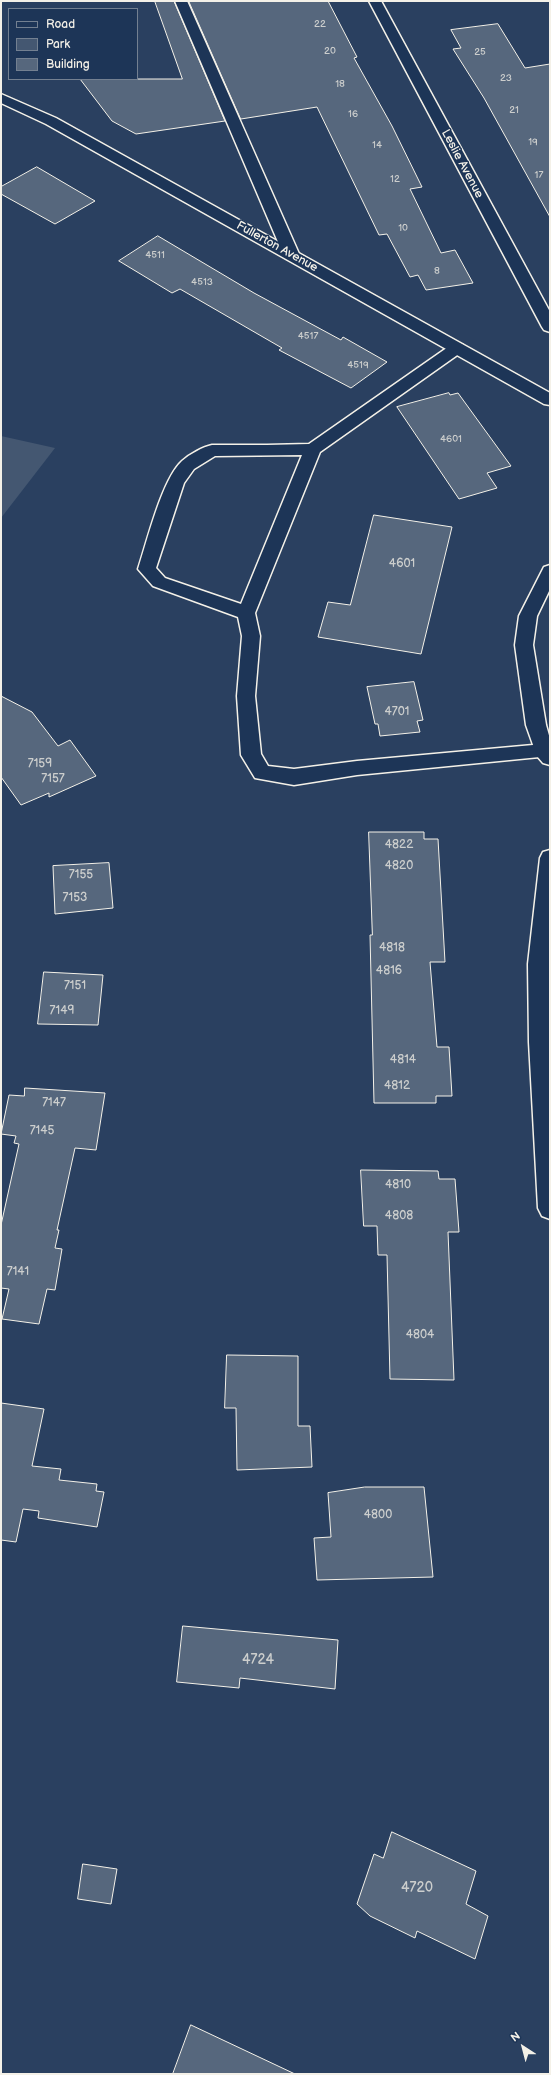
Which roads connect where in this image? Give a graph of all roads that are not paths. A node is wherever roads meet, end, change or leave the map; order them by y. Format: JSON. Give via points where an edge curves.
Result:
{"nodes":[{"id":1,"x":181,"y":1,"type":"edge"},
{"id":2,"x":375,"y":1,"type":"edge"},
{"id":3,"x":1,"y":97,"type":"edge"},
{"id":4,"x":292,"y":256,"type":"junction"},
{"id":5,"x":550,"y":327,"type":"edge"},
{"id":6,"x":457,"y":348,"type":"junction"},
{"id":7,"x":550,"y":400,"type":"edge"},
{"id":8,"x":313,"y":449,"type":"junction"},
{"id":9,"x":550,"y":571,"type":"edge"},
{"id":10,"x":246,"y":613,"type":"junction"},
{"id":11,"x":547,"y":755,"type":"edge"},
{"id":12,"x":550,"y":858,"type":"edge"},
{"id":13,"x":550,"y":1208,"type":"edge"}],
"edges":[{"from":1,"to":4,"type":"street"},
{"from":2,"to":5,"type":"street","name":"Leslie Avenue"},
{"from":3,"to":4,"type":"street","name":"Fullerton Avenue","via":[[52,122]]},
{"from":4,"to":6,"type":"street","name":"Fullerton Avenue"},
{"from":6,"to":7,"type":"street","name":"Fullerton Avenue"},
{"from":6,"to":8,"type":"street"},
{"from":8,"to":10,"type":"street"},
{"from":8,"to":10,"type":"street","via":[[267,452],[212,450],[188,465],[176,483],[147,569],[159,582]]},
{"from":9,"to":11,"type":"street","via":[[528,616],[524,645],[536,725]]},
{"from":10,"to":11,"type":"street","via":[[251,636],[246,696],[251,755],[262,773],[294,777],[357,768]]},
{"from":12,"to":13,"type":"street","via":[[539,964],[540,1042]]}]}
